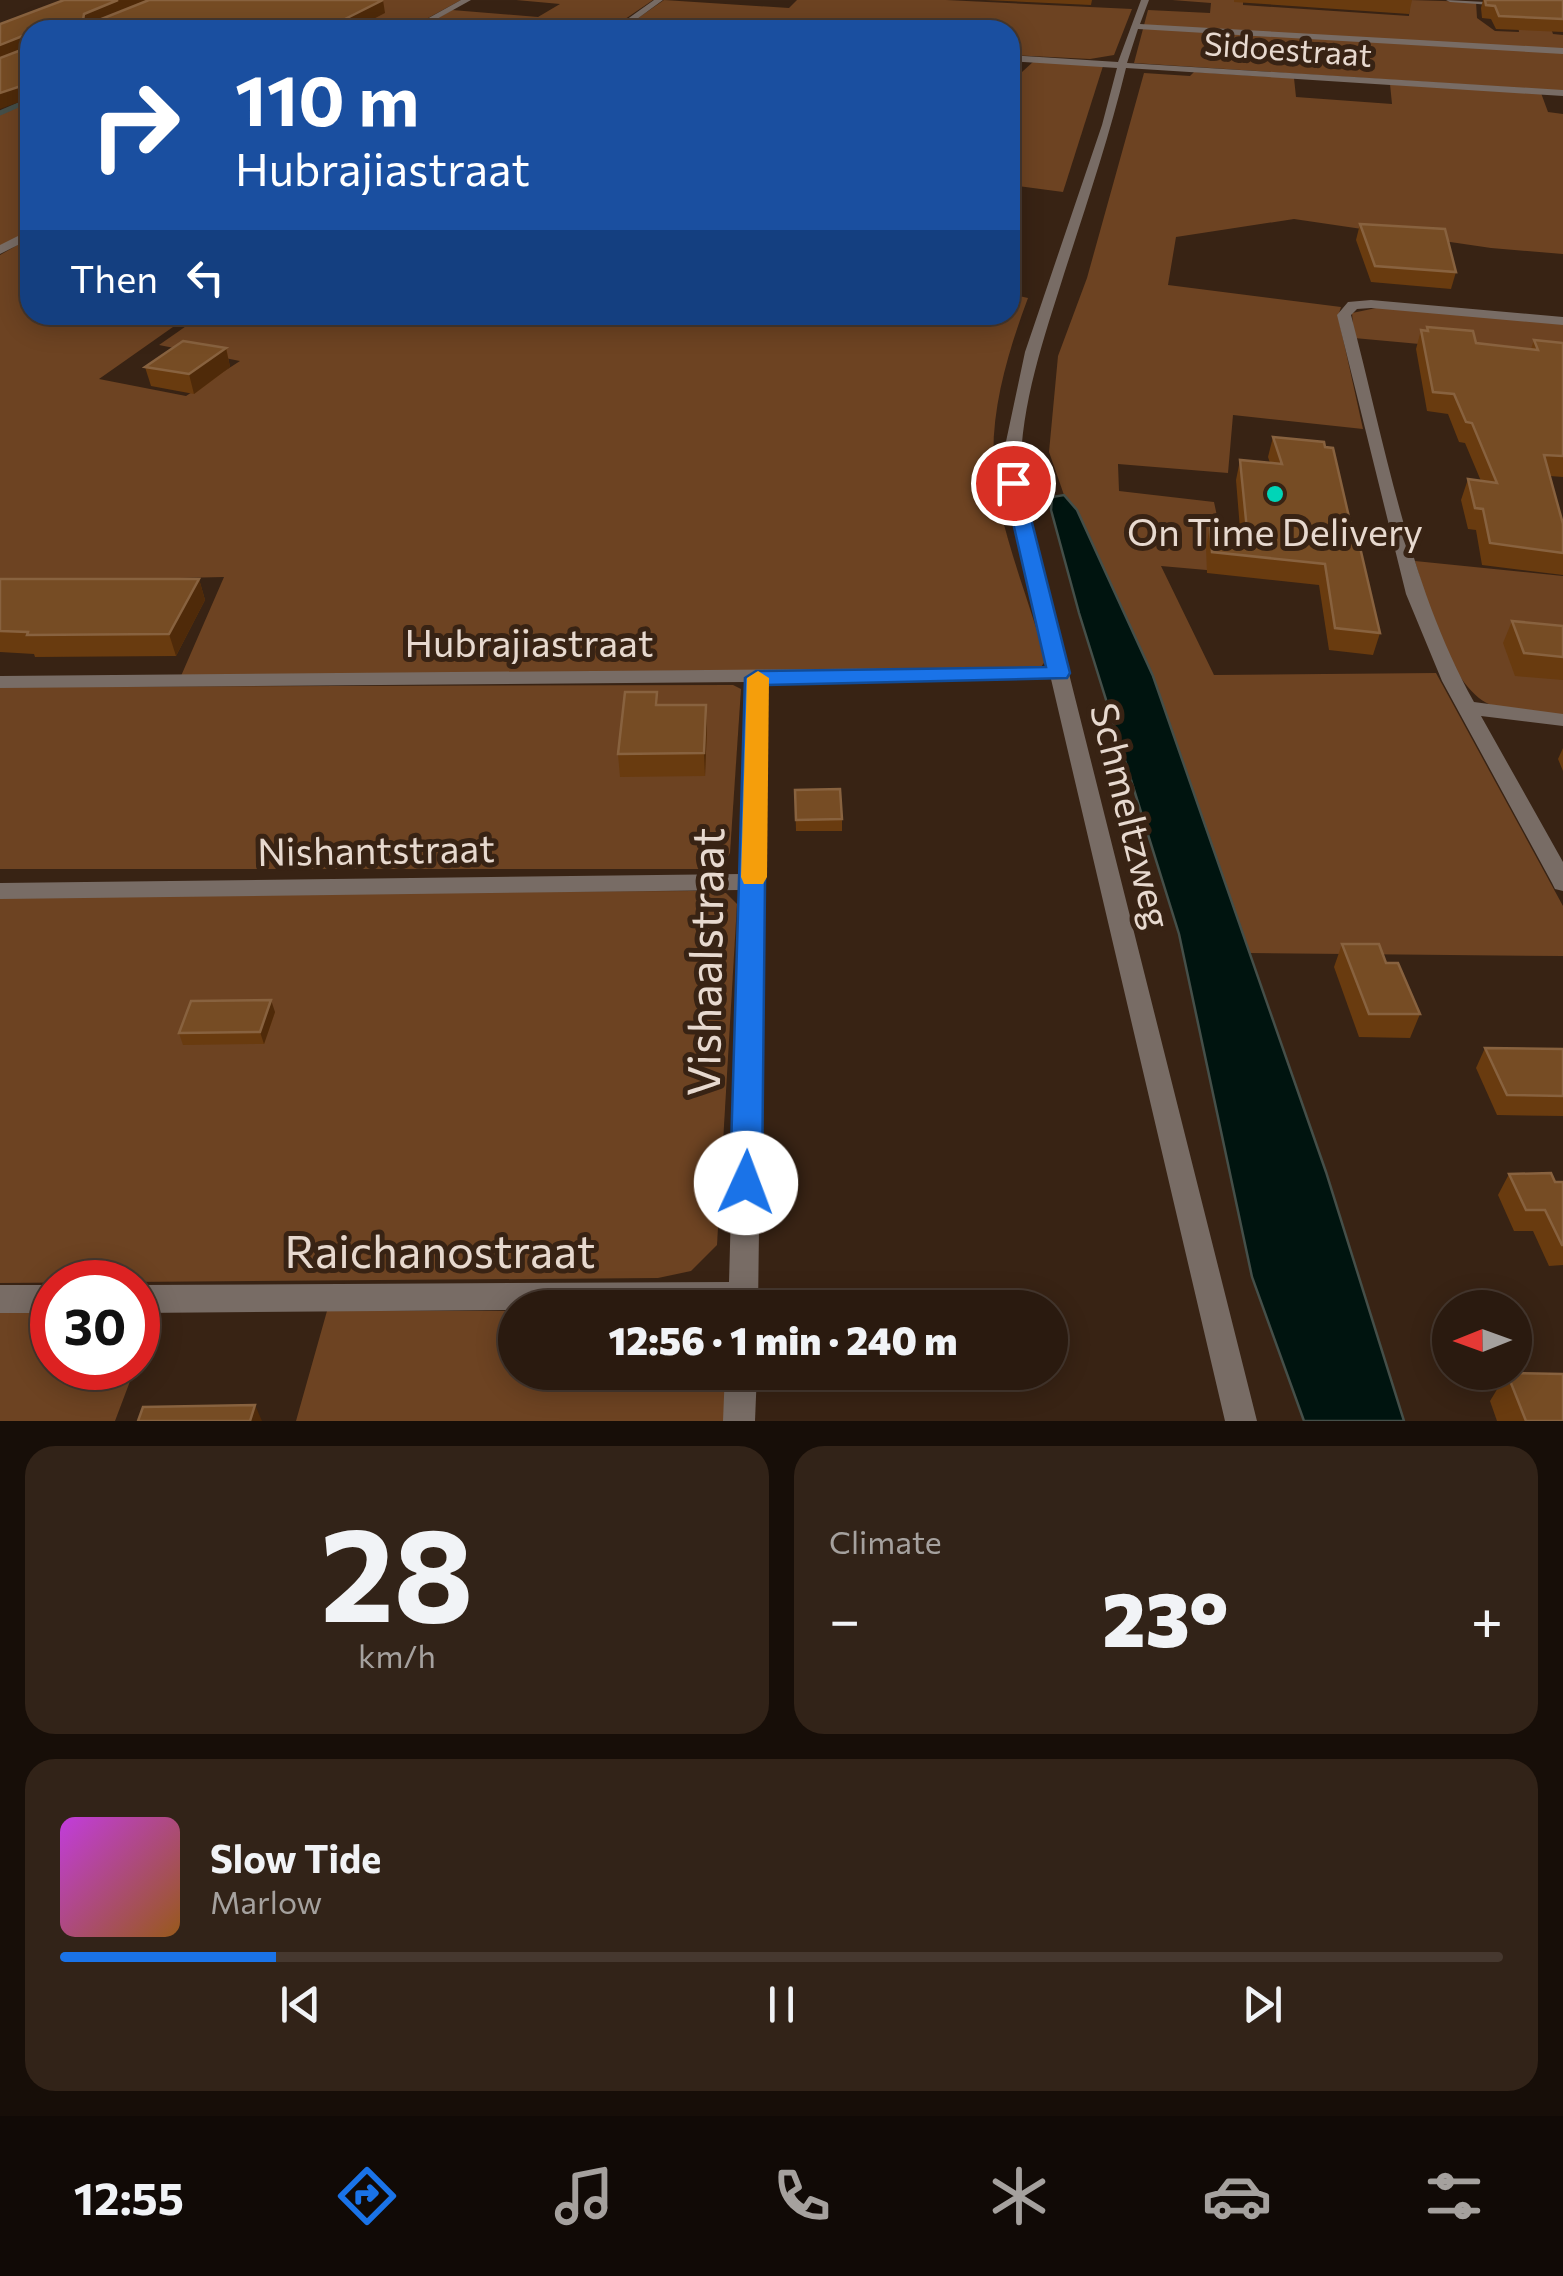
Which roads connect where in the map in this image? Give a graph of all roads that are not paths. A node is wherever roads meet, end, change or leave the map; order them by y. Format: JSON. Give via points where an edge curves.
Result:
{"nodes":[{"id":1,"x":466,"y":0,"type":"edge"},
{"id":2,"x":658,"y":0,"type":"edge"},
{"id":3,"x":1145,"y":0,"type":"edge"},
{"id":4,"x":1450,"y":0,"type":"edge"},
{"id":5,"x":1563,"y":8,"type":"edge"},
{"id":6,"x":429,"y":20,"type":"edge"},
{"id":7,"x":630,"y":20,"type":"edge"},
{"id":8,"x":1134,"y":26,"type":"junction"},
{"id":9,"x":1563,"y":51,"type":"edge"},
{"id":10,"x":1020,"y":59,"type":"edge"},
{"id":11,"x":1122,"y":65,"type":"junction"},
{"id":12,"x":1563,"y":93,"type":"edge"},
{"id":13,"x":1563,"y":320,"type":"edge"},
{"id":14,"x":1059,"y":673,"type":"junction"},
{"id":15,"x":756,"y":678,"type":"junction"},
{"id":16,"x":0,"y":682,"type":"edge"},
{"id":17,"x":1468,"y":708,"type":"junction"},
{"id":18,"x":1563,"y":720,"type":"edge"},
{"id":19,"x":754,"y":882,"type":"junction"},
{"id":20,"x":1563,"y":883,"type":"edge"},
{"id":21,"x":0,"y":891,"type":"edge"},
{"id":22,"x":743,"y":1290,"type":"edge"},
{"id":23,"x":0,"y":1299,"type":"edge"},
{"id":24,"x":30,"y":1299,"type":"edge"},
{"id":25,"x":160,"y":1299,"type":"edge"},
{"id":26,"x":498,"y":1301,"type":"edge"},
{"id":27,"x":741,"y":1390,"type":"edge"},
{"id":28,"x":740,"y":1421,"type":"edge"},
{"id":29,"x":1242,"y":1421,"type":"edge"}],
"edges":[{"from":1,"to":6,"type":"street"},
{"from":2,"to":7,"type":"street"},
{"from":3,"to":8,"type":"street","name":"Schmeltzweg"},
{"from":4,"to":5,"type":"street"},
{"from":8,"to":9,"type":"street"},
{"from":8,"to":11,"type":"street","name":"Schmeltzweg"},
{"from":10,"to":11,"type":"street","name":"Sidoestraat"},
{"from":11,"to":12,"type":"street","name":"Sidoestraat"},
{"from":11,"to":14,"type":"street","name":"Schmeltzweg","via":[[1032,352],[1012,451],[1013,483]]},
{"from":13,"to":17,"type":"street","via":[[1372,304],[1353,305],[1344,315],[1415,594]]},
{"from":14,"to":15,"type":"street","name":"Hubrajiastraat"},
{"from":14,"to":29,"type":"street","name":"Schmeltzweg"},
{"from":15,"to":16,"type":"street","name":"Hubrajiastraat"},
{"from":15,"to":19,"type":"street","name":"Vishaalstraat"},
{"from":17,"to":18,"type":"street"},
{"from":17,"to":20,"type":"street"},
{"from":19,"to":21,"type":"street","name":"Nishantstraat"},
{"from":19,"to":22,"type":"street","name":"Vishaalstraat"},
{"from":23,"to":24,"type":"street"},
{"from":25,"to":26,"type":"street","name":"Raichanostraat"},
{"from":27,"to":28,"type":"street"}]}
